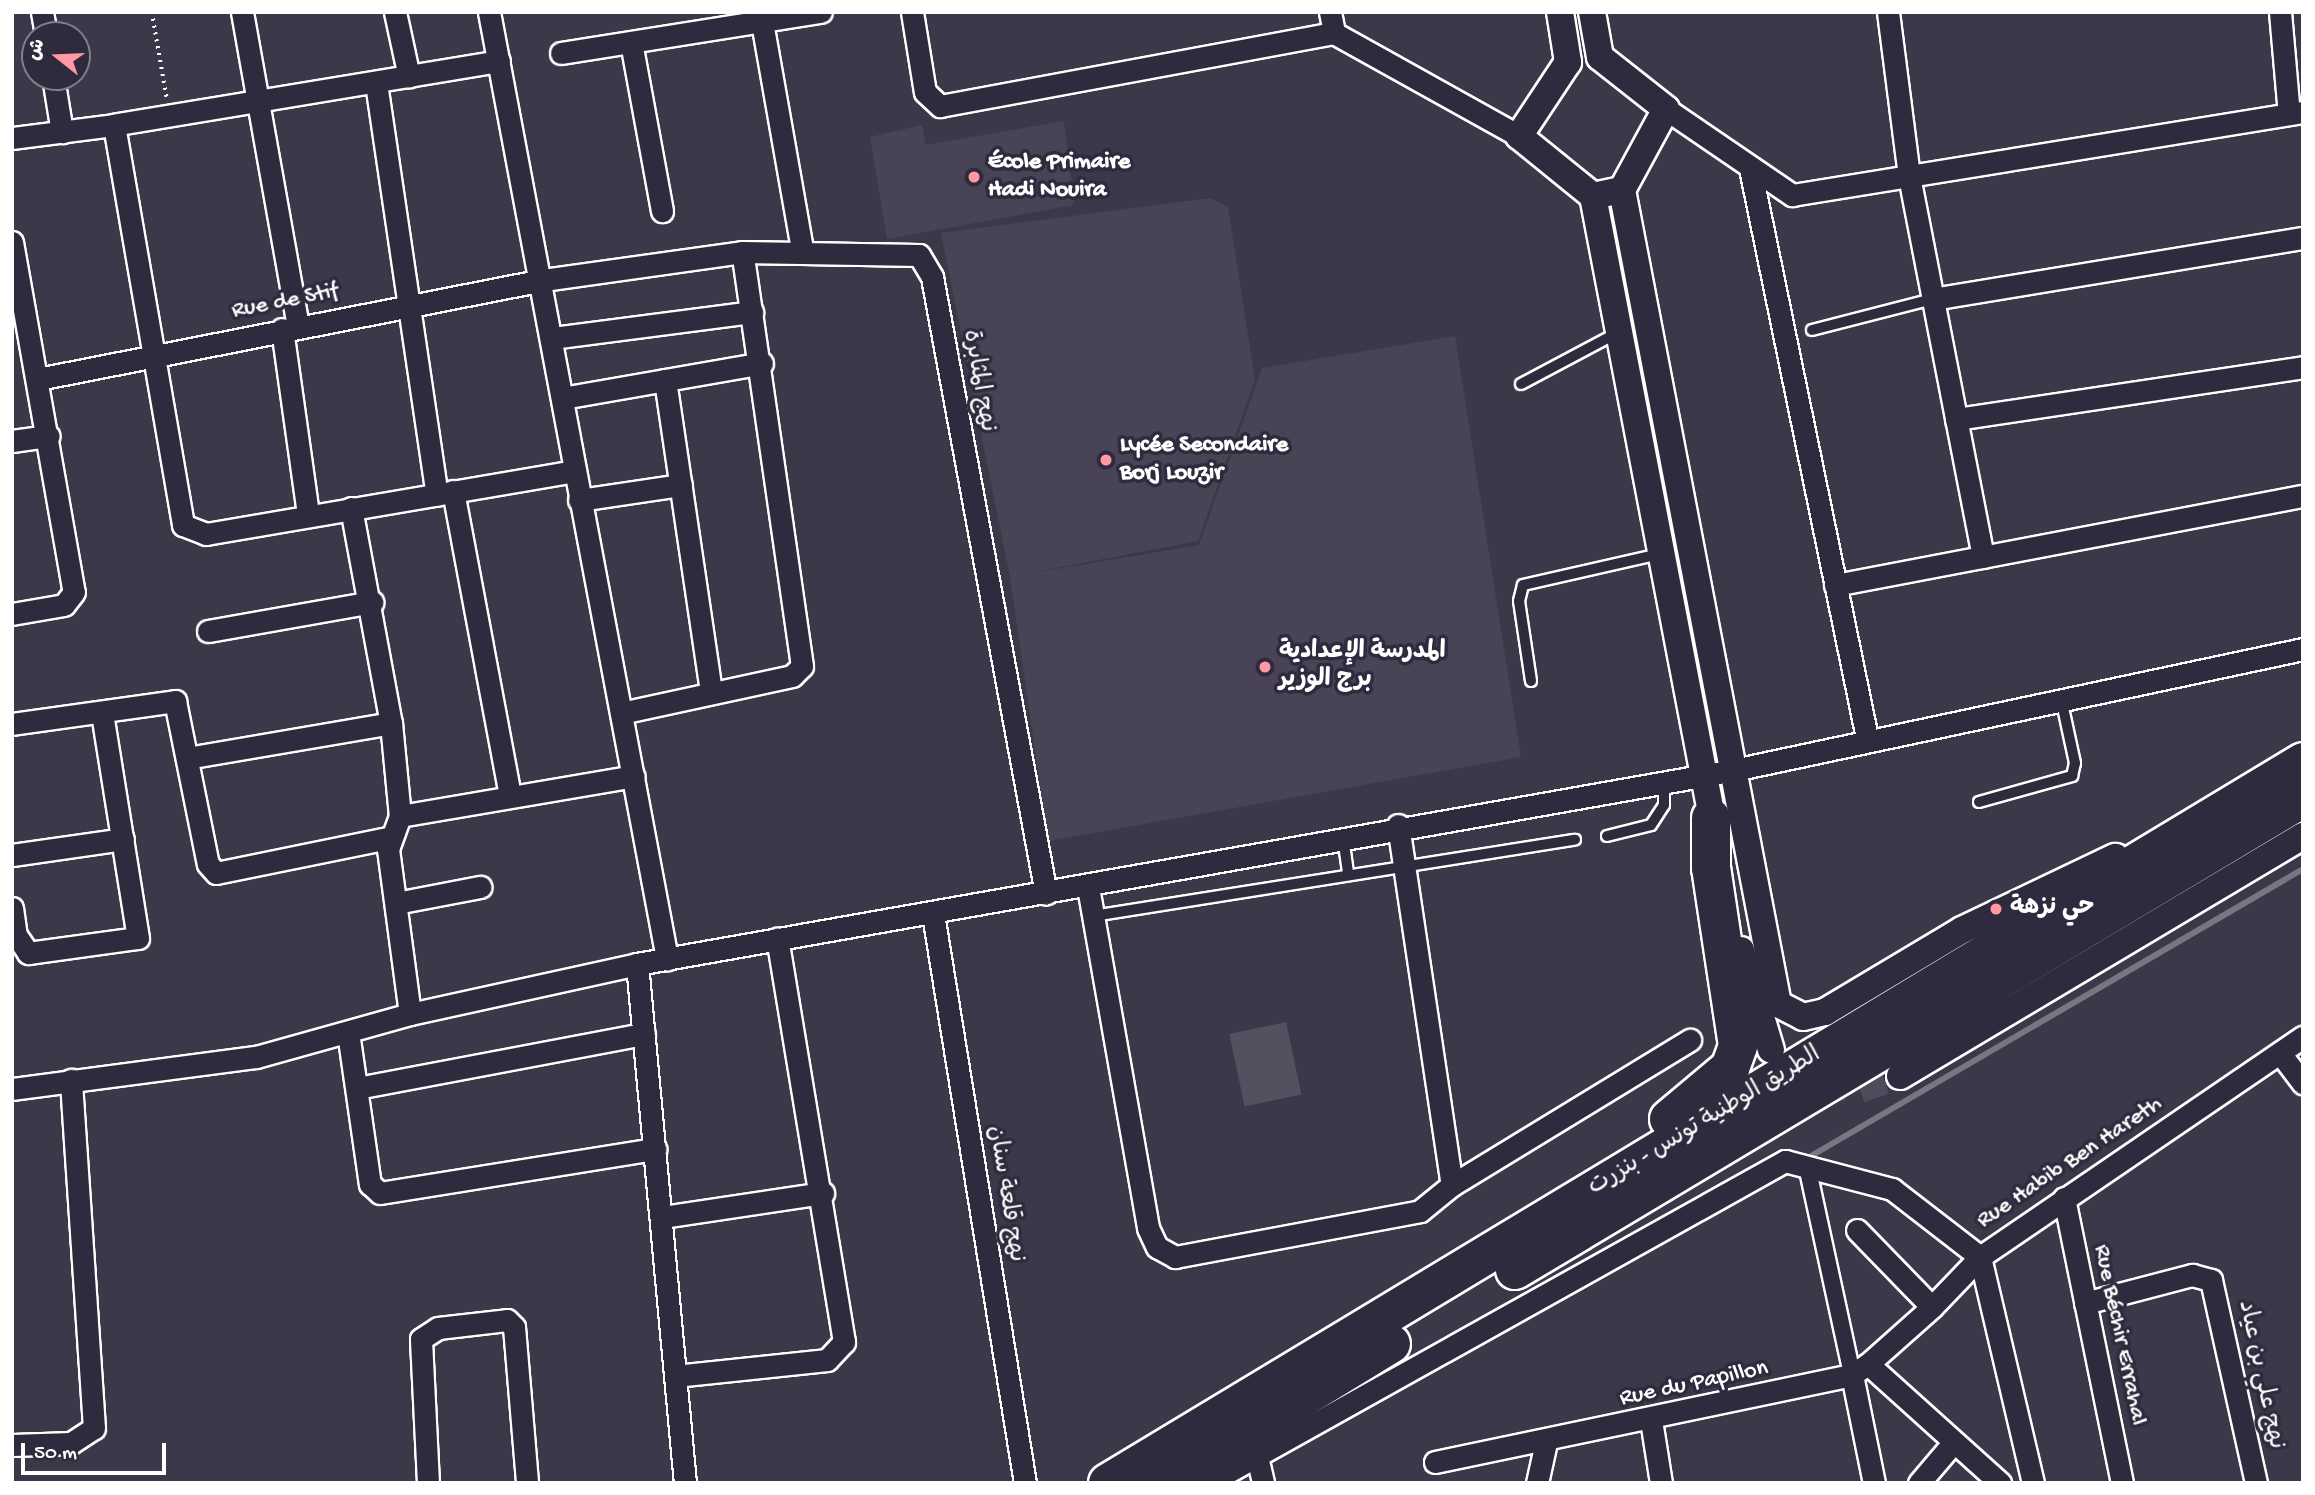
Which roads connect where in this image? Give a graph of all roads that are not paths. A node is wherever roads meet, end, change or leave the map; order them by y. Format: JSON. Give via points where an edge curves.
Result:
{"nodes":[{"id":1,"x":242,"y":12,"type":"edge"},
{"id":2,"x":395,"y":12,"type":"edge"},
{"id":3,"x":489,"y":12,"type":"edge"},
{"id":4,"x":821,"y":12,"type":"edge"},
{"id":5,"x":912,"y":12,"type":"edge"},
{"id":6,"x":1560,"y":12,"type":"edge"},
{"id":7,"x":1592,"y":12,"type":"edge"},
{"id":8,"x":1888,"y":12,"type":"edge"},
{"id":9,"x":2280,"y":12,"type":"edge"},
{"id":10,"x":762,"y":22,"type":"junction"},
{"id":11,"x":1332,"y":22,"type":"edge"},
{"id":12,"x":631,"y":42,"type":"junction"},
{"id":13,"x":561,"y":54,"type":"dead end"},
{"id":14,"x":1600,"y":57,"type":"junction"},
{"id":15,"x":499,"y":61,"type":"junction"},
{"id":16,"x":1568,"y":62,"type":"junction"},
{"id":17,"x":409,"y":77,"type":"junction"},
{"id":18,"x":376,"y":83,"type":"junction"},
{"id":19,"x":55,"y":91,"type":"edge"},
{"id":20,"x":255,"y":106,"type":"junction"},
{"id":21,"x":1666,"y":109,"type":"junction"},
{"id":22,"x":2296,"y":113,"type":"edge"},
{"id":23,"x":114,"y":125,"type":"junction"},
{"id":24,"x":62,"y":132,"type":"junction"},
{"id":25,"x":1520,"y":136,"type":"junction"},
{"id":26,"x":12,"y":138,"type":"edge"},
{"id":27,"x":1750,"y":168,"type":"junction"},
{"id":28,"x":1909,"y":176,"type":"junction"},
{"id":29,"x":1622,"y":190,"type":"junction"},
{"id":30,"x":1593,"y":196,"type":"junction"},
{"id":31,"x":662,"y":211,"type":"dead end"},
{"id":32,"x":2303,"y":238,"type":"edge"},
{"id":33,"x":802,"y":249,"type":"junction"},
{"id":34,"x":13,"y":251,"type":"edge"},
{"id":35,"x":741,"y":252,"type":"junction"},
{"id":36,"x":542,"y":281,"type":"junction"},
{"id":37,"x":1933,"y":299,"type":"junction"},
{"id":38,"x":414,"y":306,"type":"junction"},
{"id":39,"x":752,"y":312,"type":"junction"},
{"id":40,"x":290,"y":327,"type":"junction"},
{"id":41,"x":1812,"y":330,"type":"dead end"},
{"id":42,"x":1619,"y":332,"type":"junction"},
{"id":43,"x":552,"y":338,"type":"junction"},
{"id":44,"x":22,"y":348,"type":"edge"},
{"id":45,"x":156,"y":355,"type":"junction"},
{"id":46,"x":762,"y":363,"type":"junction"},
{"id":47,"x":2303,"y":368,"type":"edge"},
{"id":48,"x":38,"y":380,"type":"junction"},
{"id":49,"x":665,"y":380,"type":"junction"},
{"id":50,"x":1521,"y":384,"type":"dead end"},
{"id":51,"x":562,"y":398,"type":"junction"},
{"id":52,"x":1956,"y":419,"type":"junction"},
{"id":53,"x":49,"y":436,"type":"junction"},
{"id":54,"x":12,"y":441,"type":"edge"},
{"id":55,"x":573,"y":471,"type":"junction"},
{"id":56,"x":681,"y":485,"type":"junction"},
{"id":57,"x":445,"y":492,"type":"junction"},
{"id":58,"x":2303,"y":496,"type":"edge"},
{"id":59,"x":579,"y":500,"type":"junction"},
{"id":60,"x":351,"y":508,"type":"junction"},
{"id":61,"x":309,"y":515,"type":"junction"},
{"id":62,"x":1660,"y":554,"type":"junction"},
{"id":63,"x":1983,"y":557,"type":"junction"},
{"id":64,"x":1835,"y":585,"type":"junction"},
{"id":65,"x":372,"y":602,"type":"junction"},
{"id":66,"x":12,"y":614,"type":"edge"},
{"id":67,"x":208,"y":631,"type":"dead end"},
{"id":68,"x":2303,"y":649,"type":"edge"},
{"id":69,"x":1531,"y":681,"type":"dead end"},
{"id":70,"x":710,"y":693,"type":"junction"},
{"id":71,"x":2061,"y":698,"type":"junction"},
{"id":72,"x":102,"y":713,"type":"junction"},
{"id":73,"x":621,"y":713,"type":"junction"},
{"id":74,"x":12,"y":723,"type":"edge"},
{"id":75,"x":391,"y":723,"type":"junction"},
{"id":76,"x":1867,"y":738,"type":"junction"},
{"id":77,"x":2303,"y":745,"type":"edge"},
{"id":78,"x":187,"y":758,"type":"junction"},
{"id":79,"x":2303,"y":762,"type":"edge"},
{"id":80,"x":1729,"y":771,"type":"junction"},
{"id":81,"x":634,"y":776,"type":"junction"},
{"id":82,"x":1702,"y":776,"type":"junction"},
{"id":83,"x":1664,"y":782,"type":"junction"},
{"id":84,"x":510,"y":796,"type":"junction"},
{"id":85,"x":2303,"y":799,"type":"edge"},
{"id":86,"x":1979,"y":802,"type":"dead end"},
{"id":87,"x":400,"y":816,"type":"junction"},
{"id":88,"x":1711,"y":818,"type":"junction"},
{"id":89,"x":1398,"y":825,"type":"junction"},
{"id":90,"x":1343,"y":836,"type":"junction"},
{"id":91,"x":1607,"y":836,"type":"dead end"},
{"id":92,"x":2303,"y":836,"type":"edge"},
{"id":93,"x":388,"y":838,"type":"junction"},
{"id":94,"x":123,"y":839,"type":"junction"},
{"id":95,"x":1575,"y":840,"type":"dead end"},
{"id":96,"x":12,"y":855,"type":"edge"},
{"id":97,"x":2115,"y":857,"type":"junction"},
{"id":98,"x":1403,"y":863,"type":"junction"},
{"id":99,"x":1348,"y":873,"type":"junction"},
{"id":100,"x":480,"y":887,"type":"dead end"},
{"id":101,"x":1088,"y":887,"type":"junction"},
{"id":102,"x":1046,"y":894,"type":"junction"},
{"id":103,"x":396,"y":903,"type":"junction"},
{"id":104,"x":12,"y":908,"type":"edge"},
{"id":105,"x":933,"y":914,"type":"junction"},
{"id":106,"x":1093,"y":916,"type":"junction"},
{"id":107,"x":777,"y":939,"type":"junction"},
{"id":108,"x":667,"y":959,"type":"junction"},
{"id":109,"x":637,"y":964,"type":"junction"},
{"id":110,"x":410,"y":1014,"type":"junction"},
{"id":111,"x":348,"y":1032,"type":"junction"},
{"id":112,"x":644,"y":1034,"type":"junction"},
{"id":113,"x":2303,"y":1037,"type":"edge"},
{"id":114,"x":1690,"y":1040,"type":"dead end"},
{"id":115,"x":1771,"y":1050,"type":"dead end"},
{"id":116,"x":2280,"y":1053,"type":"junction"},
{"id":117,"x":1900,"y":1076,"type":"tunnel mouth"},
{"id":118,"x":71,"y":1080,"type":"junction"},
{"id":119,"x":2303,"y":1083,"type":"edge"},
{"id":120,"x":357,"y":1088,"type":"junction"},
{"id":121,"x":12,"y":1089,"type":"edge"},
{"id":122,"x":656,"y":1149,"type":"junction"},
{"id":123,"x":1818,"y":1168,"type":"junction"},
{"id":124,"x":1590,"y":1178,"type":"junction"},
{"id":125,"x":1452,"y":1185,"type":"junction"},
{"id":126,"x":822,"y":1193,"type":"junction"},
{"id":127,"x":2064,"y":1198,"type":"junction"},
{"id":128,"x":662,"y":1217,"type":"junction"},
{"id":129,"x":1857,"y":1230,"type":"dead end"},
{"id":130,"x":1980,"y":1257,"type":"junction"},
{"id":131,"x":1436,"y":1287,"type":"junction"},
{"id":132,"x":2085,"y":1303,"type":"junction"},
{"id":133,"x":1933,"y":1307,"type":"junction"},
{"id":134,"x":1860,"y":1370,"type":"junction"},
{"id":135,"x":674,"y":1376,"type":"junction"},
{"id":136,"x":1651,"y":1420,"type":"junction"},
{"id":137,"x":1546,"y":1442,"type":"junction"},
{"id":138,"x":1953,"y":1443,"type":"junction"},
{"id":139,"x":12,"y":1446,"type":"edge"},
{"id":140,"x":1256,"y":1452,"type":"junction"},
{"id":141,"x":1435,"y":1462,"type":"dead end"},
{"id":142,"x":428,"y":1483,"type":"edge"},
{"id":143,"x":527,"y":1483,"type":"edge"},
{"id":144,"x":685,"y":1483,"type":"edge"},
{"id":145,"x":1025,"y":1483,"type":"edge"},
{"id":146,"x":1108,"y":1483,"type":"edge"},
{"id":147,"x":1163,"y":1483,"type":"edge"},
{"id":148,"x":1208,"y":1483,"type":"edge"},
{"id":149,"x":1263,"y":1483,"type":"edge"},
{"id":150,"x":1537,"y":1483,"type":"edge"},
{"id":151,"x":1661,"y":1483,"type":"edge"},
{"id":152,"x":1874,"y":1483,"type":"edge"},
{"id":153,"x":1919,"y":1483,"type":"edge"},
{"id":154,"x":2000,"y":1483,"type":"edge"},
{"id":155,"x":2033,"y":1483,"type":"edge"},
{"id":156,"x":2122,"y":1483,"type":"edge"},
{"id":157,"x":2256,"y":1483,"type":"edge"}],
"edges":[{"from":1,"to":20,"type":"street"},
{"from":2,"to":17,"type":"street"},
{"from":3,"to":15,"type":"street"},
{"from":4,"to":10,"type":"street"},
{"from":5,"to":11,"type":"street","via":[[925,92],[940,106]]},
{"from":6,"to":16,"type":"street"},
{"from":7,"to":14,"type":"street"},
{"from":8,"to":28,"type":"street"},
{"from":9,"to":22,"type":"street"},
{"from":10,"to":12,"type":"street"},
{"from":10,"to":33,"type":"street"},
{"from":11,"to":25,"type":"street"},
{"from":12,"to":13,"type":"street"},
{"from":12,"to":31,"type":"street"},
{"from":14,"to":16,"type":"street"},
{"from":14,"to":21,"type":"street"},
{"from":15,"to":17,"type":"street"},
{"from":15,"to":36,"type":"street"},
{"from":16,"to":25,"type":"street"},
{"from":17,"to":18,"type":"street"},
{"from":18,"to":20,"type":"street"},
{"from":18,"to":38,"type":"street"},
{"from":19,"to":24,"type":"street"},
{"from":20,"to":23,"type":"street"},
{"from":20,"to":40,"type":"street"},
{"from":21,"to":27,"type":"street"},
{"from":21,"to":29,"type":"street"},
{"from":22,"to":28,"type":"street"},
{"from":23,"to":24,"type":"street"},
{"from":23,"to":45,"type":"street"},
{"from":24,"to":26,"type":"street"},
{"from":25,"to":30,"type":"street"},
{"from":27,"to":28,"type":"street","via":[[1788,194]]},
{"from":27,"to":64,"type":"street"},
{"from":28,"to":37,"type":"street"},
{"from":29,"to":30,"type":"street"},
{"from":29,"to":80,"type":"street"},
{"from":30,"to":42,"type":"street"},
{"from":32,"to":37,"type":"street"},
{"from":33,"to":35,"type":"street","name":"نهج المثابرة"},
{"from":33,"to":102,"type":"street","name":"نهج المثابرة","via":[[907,250],[919,254],[932,277]]},
{"from":34,"to":44,"type":"street"},
{"from":35,"to":36,"type":"street","name":"نهج المثابرة"},
{"from":35,"to":39,"type":"street"},
{"from":36,"to":38,"type":"street","name":"Rue de Stif"},
{"from":36,"to":43,"type":"street"},
{"from":37,"to":41,"type":"lane"},
{"from":37,"to":52,"type":"street"},
{"from":38,"to":40,"type":"street","name":"Rue de Stif"},
{"from":38,"to":57,"type":"street"},
{"from":39,"to":43,"type":"street"},
{"from":39,"to":46,"type":"street"},
{"from":40,"to":45,"type":"street","name":"Rue de Stif"},
{"from":40,"to":61,"type":"street"},
{"from":42,"to":50,"type":"lane"},
{"from":42,"to":62,"type":"street"},
{"from":43,"to":51,"type":"street"},
{"from":44,"to":48,"type":"street"},
{"from":45,"to":48,"type":"street","name":"Rue de Stif"},
{"from":45,"to":61,"type":"street","via":[[183,525],[190,531]]},
{"from":46,"to":49,"type":"street"},
{"from":46,"to":70,"type":"street","via":[[804,653],[792,676]]},
{"from":47,"to":52,"type":"street"},
{"from":48,"to":53,"type":"street"},
{"from":49,"to":51,"type":"street"},
{"from":49,"to":56,"type":"street"},
{"from":51,"to":55,"type":"street"},
{"from":52,"to":63,"type":"street"},
{"from":53,"to":54,"type":"street"},
{"from":53,"to":66,"type":"street","via":[[74,592],[64,606]]},
{"from":55,"to":57,"type":"street"},
{"from":55,"to":59,"type":"street"},
{"from":56,"to":59,"type":"street"},
{"from":56,"to":70,"type":"street"},
{"from":57,"to":60,"type":"street"},
{"from":57,"to":84,"type":"street"},
{"from":58,"to":63,"type":"street"},
{"from":59,"to":73,"type":"street"},
{"from":60,"to":61,"type":"street"},
{"from":60,"to":65,"type":"street"},
{"from":62,"to":69,"type":"lane","via":[[1523,585],[1519,601]]},
{"from":62,"to":82,"type":"street"},
{"from":63,"to":64,"type":"street"},
{"from":64,"to":76,"type":"street"},
{"from":65,"to":67,"type":"street"},
{"from":65,"to":75,"type":"street"},
{"from":68,"to":71,"type":"street"},
{"from":70,"to":73,"type":"street"},
{"from":71,"to":76,"type":"street"},
{"from":71,"to":86,"type":"lane","via":[[2076,763],[2072,776]]},
{"from":72,"to":74,"type":"street"},
{"from":72,"to":78,"type":"street","via":[[175,701]]},
{"from":72,"to":94,"type":"street"},
{"from":73,"to":81,"type":"street"},
{"from":75,"to":78,"type":"street"},
{"from":75,"to":87,"type":"street"},
{"from":76,"to":80,"type":"street"},
{"from":77,"to":97,"type":"street"},
{"from":78,"to":93,"type":"street","via":[[208,864],[216,873]]},
{"from":79,"to":131,"type":"highway","name":"الطريق الوطنية تونس - بنزرت"},
{"from":80,"to":82,"type":"street"},
{"from":80,"to":97,"type":"street","via":[[1778,1003],[1794,1015],[1825,1012],[1962,930]]},
{"from":81,"to":84,"type":"street"},
{"from":81,"to":108,"type":"street"},
{"from":82,"to":83,"type":"street"},
{"from":82,"to":88,"type":"street"},
{"from":83,"to":89,"type":"street"},
{"from":83,"to":91,"type":"lane","via":[[1664,806],[1651,825]]},
{"from":84,"to":87,"type":"street"},
{"from":85,"to":147,"type":"highway","name":"الطريق الوطنية تونس - بنزرت"},
{"from":87,"to":93,"type":"street"},
{"from":88,"to":115,"type":"street","via":[[1755,1013]]},
{"from":88,"to":124,"type":"highway","via":[[1711,868],[1738,1046],[1730,1068],[1710,1087]]},
{"from":89,"to":90,"type":"street"},
{"from":89,"to":98,"type":"street"},
{"from":90,"to":99,"type":"lane"},
{"from":90,"to":101,"type":"street"},
{"from":92,"to":117,"type":"street"},
{"from":93,"to":103,"type":"street"},
{"from":94,"to":96,"type":"street"},
{"from":94,"to":104,"type":"street","via":[[136,941],[28,953],[16,935]]},
{"from":95,"to":98,"type":"lane"},
{"from":97,"to":124,"type":"highway"},
{"from":98,"to":99,"type":"lane"},
{"from":98,"to":125,"type":"street"},
{"from":99,"to":106,"type":"lane"},
{"from":100,"to":103,"type":"street"},
{"from":101,"to":102,"type":"street"},
{"from":101,"to":106,"type":"street"},
{"from":102,"to":105,"type":"street"},
{"from":103,"to":110,"type":"street"},
{"from":105,"to":107,"type":"street"},
{"from":105,"to":145,"type":"street","name":"نهج قلعة سنان"},
{"from":106,"to":125,"type":"street","via":[[1157,1247],[1192,1257],[1404,1217]]},
{"from":107,"to":108,"type":"street"},
{"from":107,"to":126,"type":"street"},
{"from":108,"to":109,"type":"street"},
{"from":109,"to":110,"type":"street"},
{"from":109,"to":112,"type":"street"},
{"from":110,"to":111,"type":"street"},
{"from":111,"to":118,"type":"street","via":[[256,1057]]},
{"from":111,"to":120,"type":"street"},
{"from":112,"to":120,"type":"street"},
{"from":112,"to":122,"type":"street"},
{"from":113,"to":116,"type":"street","name":"Rue Habib Ben Hareth"},
{"from":114,"to":125,"type":"street"},
{"from":116,"to":119,"type":"street"},
{"from":116,"to":127,"type":"street","name":"Rue Habib Ben Hareth"},
{"from":118,"to":121,"type":"street"},
{"from":118,"to":139,"type":"street","via":[[94,1428],[71,1443]]},
{"from":120,"to":122,"type":"street","via":[[370,1184],[380,1193]]},
{"from":122,"to":128,"type":"street"},
{"from":123,"to":130,"type":"street","name":"Rue Habib Ben Hareth","via":[[1892,1189]]},
{"from":123,"to":134,"type":"street"},
{"from":123,"to":140,"type":"street","name":"Rue Habib Ben Hareth","via":[[1785,1161]]},
{"from":124,"to":131,"type":"highway"},
{"from":126,"to":128,"type":"street"},
{"from":126,"to":135,"type":"street","via":[[844,1330],[839,1353],[827,1360]]},
{"from":127,"to":130,"type":"street","name":"Rue Habib Ben Hareth"},
{"from":127,"to":132,"type":"street","name":"Rue Béchir Errahal"},
{"from":128,"to":135,"type":"street"},
{"from":129,"to":133,"type":"street"},
{"from":130,"to":133,"type":"street"},
{"from":130,"to":155,"type":"street"},
{"from":131,"to":146,"type":"highway","name":"الطريق الوطنية تونس - بنزرت"},
{"from":132,"to":156,"type":"street","name":"Rue Béchir Errahal"},
{"from":132,"to":157,"type":"street","name":"نهج علي بن عياد","via":[[2192,1275],[2211,1280]]},
{"from":133,"to":134,"type":"street"},
{"from":134,"to":136,"type":"street","name":"Rue du Papillon"},
{"from":134,"to":138,"type":"street"},
{"from":134,"to":152,"type":"street"},
{"from":135,"to":144,"type":"street"},
{"from":136,"to":137,"type":"street","name":"Rue du Papillon"},
{"from":136,"to":151,"type":"street"},
{"from":137,"to":141,"type":"street","name":"Rue du Papillon"},
{"from":137,"to":150,"type":"street"},
{"from":138,"to":153,"type":"street"},
{"from":138,"to":154,"type":"street"},
{"from":140,"to":148,"type":"street"},
{"from":140,"to":149,"type":"street"},
{"from":142,"to":143,"type":"street","via":[[421,1339],[438,1328],[507,1320],[514,1327]]}]}
